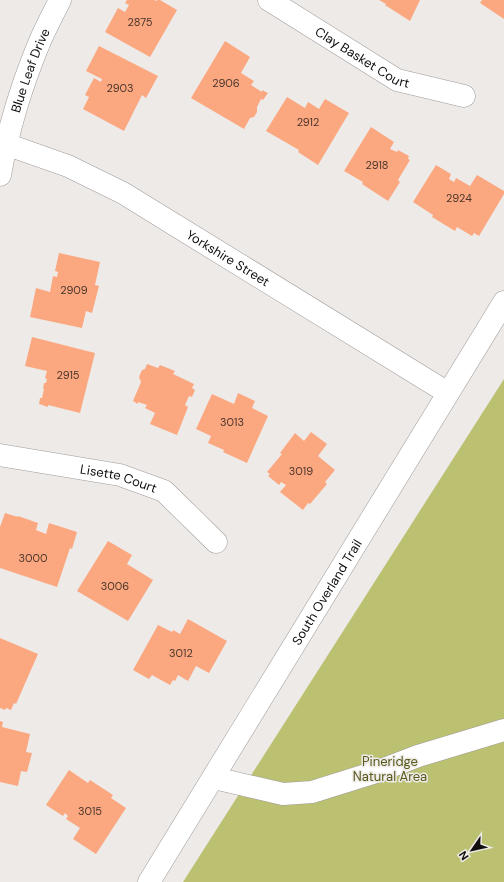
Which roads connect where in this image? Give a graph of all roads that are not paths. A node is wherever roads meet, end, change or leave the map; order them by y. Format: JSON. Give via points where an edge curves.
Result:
{"nodes":[{"id":1,"x":60,"y":0,"type":"edge"},
{"id":2,"x":269,"y":0,"type":"edge"},
{"id":3,"x":464,"y":96,"type":"dead end"},
{"id":4,"x":3,"y":143,"type":"edge"},
{"id":5,"x":0,"y":175,"type":"edge"},
{"id":6,"x":504,"y":302,"type":"edge"},
{"id":7,"x":448,"y":393,"type":"junction"},
{"id":8,"x":0,"y":455,"type":"edge"},
{"id":9,"x":216,"y":542,"type":"dead end"},
{"id":10,"x":504,"y":730,"type":"edge"},
{"id":11,"x":214,"y":778,"type":"junction"},
{"id":12,"x":149,"y":882,"type":"edge"}],
"edges":[{"from":1,"to":4,"type":"street","name":"Blue Leaf Drive","via":[[40,41]]},
{"from":2,"to":3,"type":"street","name":"Clay Basket Court","via":[[397,80]]},
{"from":4,"to":5,"type":"street","name":"Blue Leaf Drive"},
{"from":4,"to":7,"type":"street","name":"Yorkshire Street","via":[[68,166],[123,193]]},
{"from":6,"to":7,"type":"street","name":"South Overland Trail"},
{"from":7,"to":11,"type":"street","name":"South Overland Trail"},
{"from":8,"to":9,"type":"street","name":"Lisette Court","via":[[120,475],[164,491]]},
{"from":10,"to":11,"type":"street","via":[[312,792],[283,794]]},
{"from":11,"to":12,"type":"street","name":"South Overland Trail"}]}
